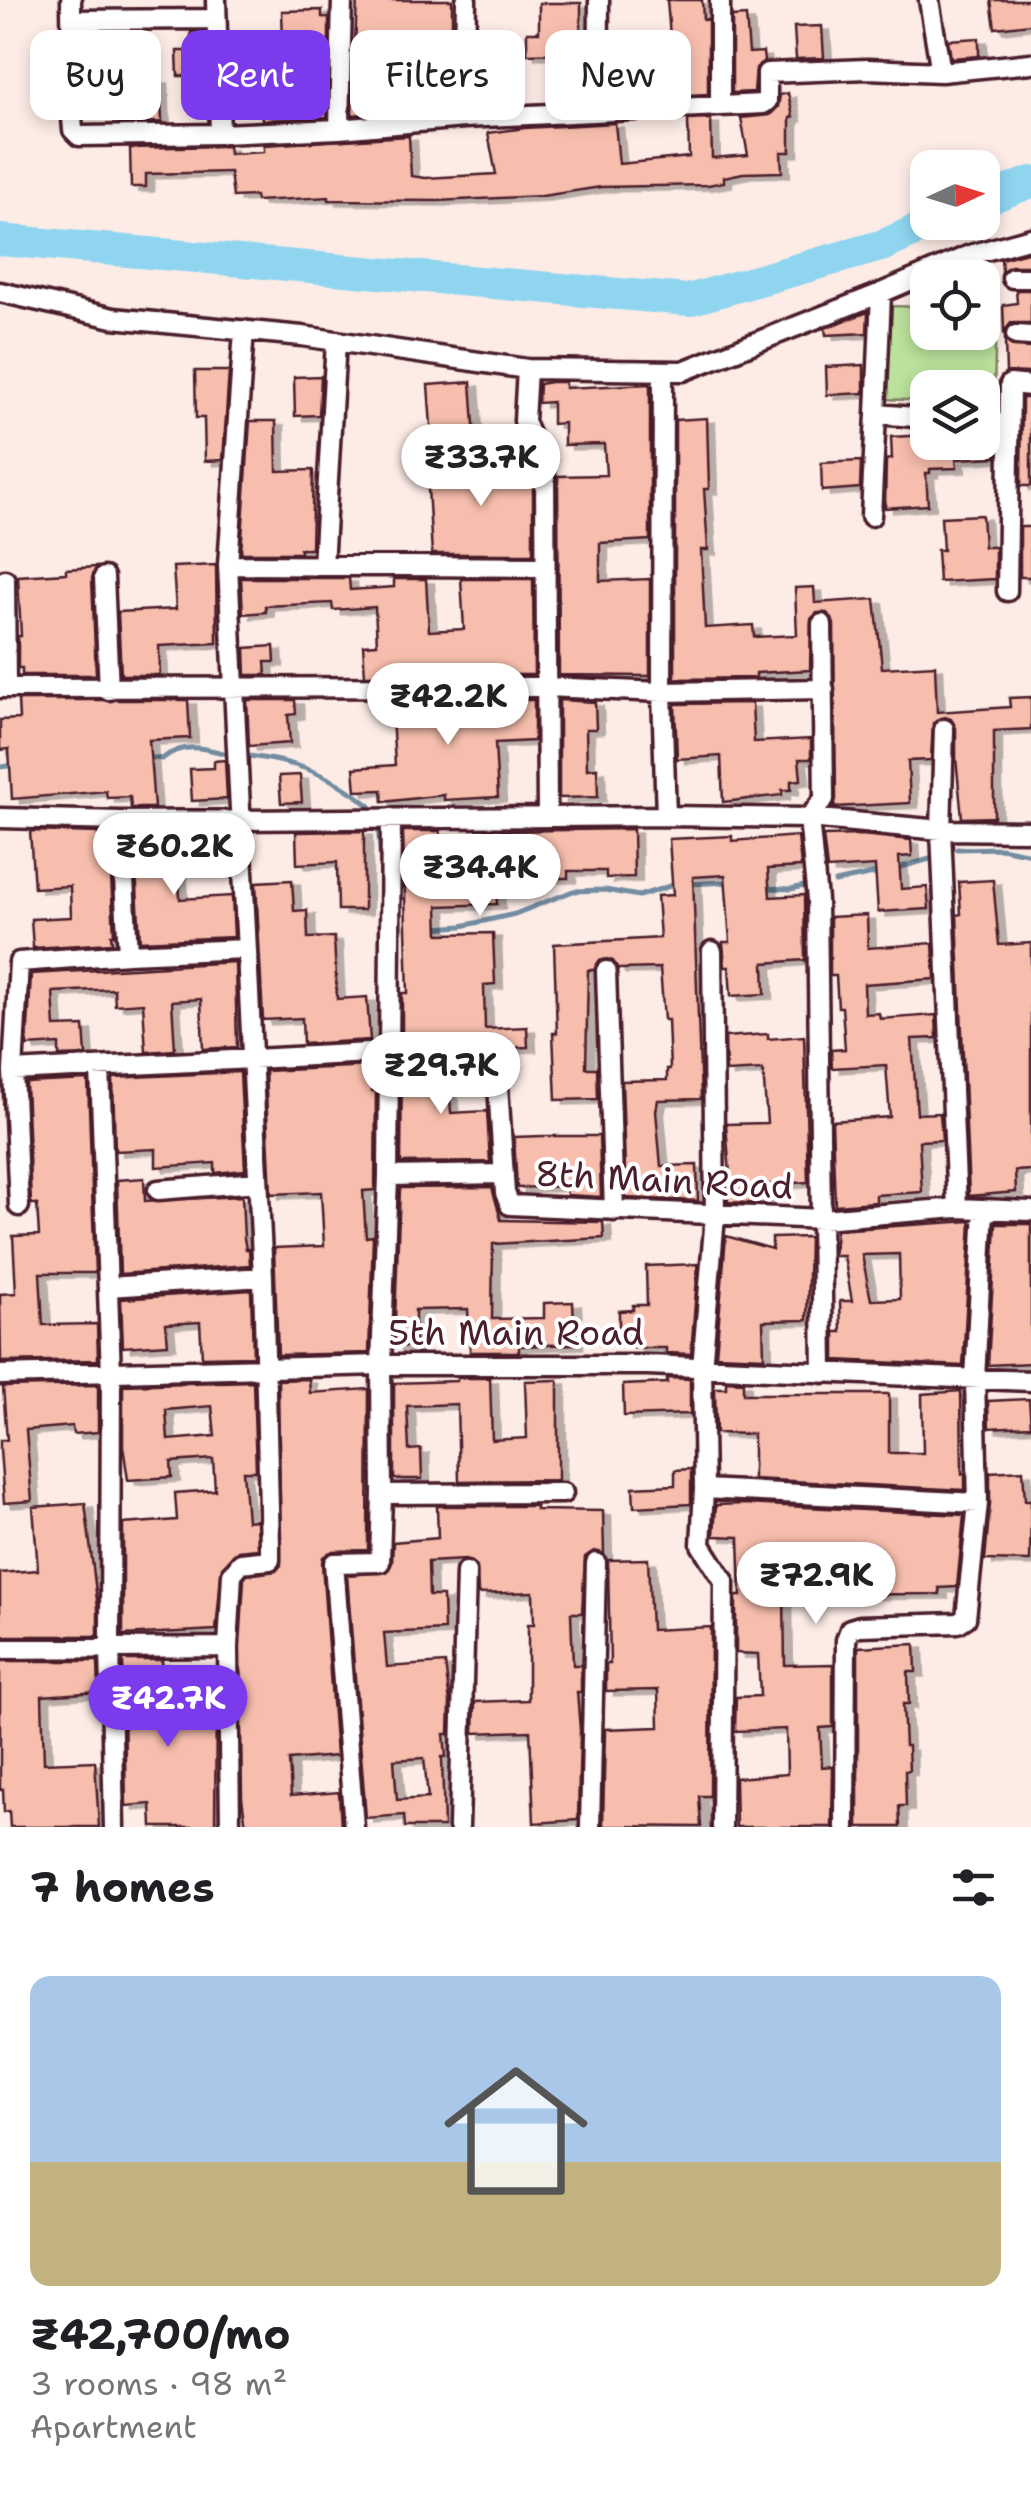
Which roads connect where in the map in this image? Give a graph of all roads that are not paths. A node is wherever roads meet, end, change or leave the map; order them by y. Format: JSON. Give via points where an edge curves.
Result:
{"nodes":[{"id":1,"x":71,"y":0,"type":"edge"},
{"id":2,"x":342,"y":0,"type":"edge"},
{"id":3,"x":466,"y":0,"type":"edge"},
{"id":4,"x":599,"y":0,"type":"edge"},
{"id":5,"x":720,"y":0,"type":"edge"},
{"id":6,"x":929,"y":0,"type":"edge"},
{"id":7,"x":216,"y":9,"type":"edge"},
{"id":8,"x":72,"y":20,"type":"junction"},
{"id":9,"x":465,"y":30,"type":"edge"},
{"id":10,"x":599,"y":30,"type":"edge"},
{"id":11,"x":1031,"y":62,"type":"edge"},
{"id":12,"x":940,"y":72,"type":"junction"},
{"id":13,"x":720,"y":106,"type":"junction"},
{"id":14,"x":691,"y":107,"type":"edge"},
{"id":15,"x":441,"y":120,"type":"edge"},
{"id":16,"x":339,"y":129,"type":"junction"},
{"id":17,"x":220,"y":134,"type":"junction"},
{"id":18,"x":1031,"y":238,"type":"edge"},
{"id":19,"x":0,"y":292,"type":"edge"},
{"id":20,"x":882,"y":294,"type":"junction"},
{"id":21,"x":244,"y":330,"type":"junction"},
{"id":22,"x":336,"y":341,"type":"junction"},
{"id":23,"x":527,"y":369,"type":"junction"},
{"id":24,"x":662,"y":372,"type":"junction"},
{"id":25,"x":1031,"y":386,"type":"edge"},
{"id":26,"x":876,"y":414,"type":"junction"},
{"id":27,"x":910,"y":417,"type":"edge"},
{"id":28,"x":1000,"y":423,"type":"edge"},
{"id":29,"x":1009,"y":424,"type":"junction"},
{"id":30,"x":438,"y":451,"type":"dead end"},
{"id":31,"x":534,"y":452,"type":"junction"},
{"id":32,"x":871,"y":516,"type":"dead end"},
{"id":33,"x":228,"y":564,"type":"junction"},
{"id":34,"x":323,"y":566,"type":"junction"},
{"id":35,"x":546,"y":567,"type":"junction"},
{"id":36,"x":104,"y":576,"type":"dead end"},
{"id":37,"x":5,"y":580,"type":"dead end"},
{"id":38,"x":1007,"y":591,"type":"dead end"},
{"id":39,"x":822,"y":624,"type":"dead end"},
{"id":40,"x":3,"y":688,"type":"edge"},
{"id":41,"x":233,"y":688,"type":"junction"},
{"id":42,"x":546,"y":688,"type":"junction"},
{"id":43,"x":824,"y":689,"type":"junction"},
{"id":44,"x":109,"y":690,"type":"junction"},
{"id":45,"x":662,"y":692,"type":"junction"},
{"id":46,"x":944,"y":729,"type":"dead end"},
{"id":47,"x":547,"y":816,"type":"junction"},
{"id":48,"x":666,"y":816,"type":"junction"},
{"id":49,"x":4,"y":817,"type":"edge"},
{"id":50,"x":391,"y":818,"type":"junction"},
{"id":51,"x":809,"y":818,"type":"junction"},
{"id":52,"x":238,"y":820,"type":"junction"},
{"id":53,"x":121,"y":821,"type":"junction"},
{"id":54,"x":941,"y":830,"type":"junction"},
{"id":55,"x":1031,"y":831,"type":"edge"},
{"id":56,"x":245,"y":949,"type":"junction"},
{"id":57,"x":712,"y":951,"type":"dead end"},
{"id":58,"x":128,"y":954,"type":"junction"},
{"id":59,"x":606,"y":971,"type":"dead end"},
{"id":60,"x":390,"y":1052,"type":"junction"},
{"id":61,"x":250,"y":1062,"type":"junction"},
{"id":62,"x":100,"y":1068,"type":"junction"},
{"id":63,"x":13,"y":1071,"type":"junction"},
{"id":64,"x":504,"y":1174,"type":"junction"},
{"id":65,"x":388,"y":1176,"type":"junction"},
{"id":66,"x":258,"y":1182,"type":"junction"},
{"id":67,"x":158,"y":1190,"type":"dead end"},
{"id":68,"x":20,"y":1206,"type":"dead end"},
{"id":69,"x":957,"y":1208,"type":"junction"},
{"id":70,"x":984,"y":1209,"type":"junction"},
{"id":71,"x":614,"y":1210,"type":"junction"},
{"id":72,"x":1031,"y":1211,"type":"edge"},
{"id":73,"x":716,"y":1216,"type":"junction"},
{"id":74,"x":822,"y":1219,"type":"junction"},
{"id":75,"x":263,"y":1277,"type":"junction"},
{"id":76,"x":108,"y":1287,"type":"junction"},
{"id":77,"x":381,"y":1365,"type":"junction"},
{"id":78,"x":264,"y":1367,"type":"junction"},
{"id":79,"x":702,"y":1368,"type":"junction"},
{"id":80,"x":824,"y":1373,"type":"junction"},
{"id":81,"x":111,"y":1374,"type":"junction"},
{"id":82,"x":0,"y":1375,"type":"edge"},
{"id":83,"x":975,"y":1379,"type":"junction"},
{"id":84,"x":1031,"y":1381,"type":"edge"},
{"id":85,"x":704,"y":1489,"type":"junction"},
{"id":86,"x":563,"y":1493,"type":"dead end"},
{"id":87,"x":382,"y":1494,"type":"junction"},
{"id":88,"x":978,"y":1504,"type":"junction"},
{"id":89,"x":596,"y":1564,"type":"dead end"},
{"id":90,"x":466,"y":1572,"type":"dead end"},
{"id":91,"x":110,"y":1646,"type":"junction"},
{"id":92,"x":228,"y":1647,"type":"junction"},
{"id":93,"x":0,"y":1649,"type":"edge"},
{"id":94,"x":114,"y":1827,"type":"edge"},
{"id":95,"x":230,"y":1827,"type":"edge"},
{"id":96,"x":354,"y":1827,"type":"edge"},
{"id":97,"x":459,"y":1827,"type":"edge"},
{"id":98,"x":590,"y":1827,"type":"edge"},
{"id":99,"x":722,"y":1827,"type":"edge"},
{"id":100,"x":845,"y":1827,"type":"edge"}],
"edges":[{"from":1,"to":8,"type":"street"},
{"from":2,"to":16,"type":"street"},
{"from":3,"to":9,"type":"street"},
{"from":4,"to":10,"type":"street"},
{"from":5,"to":13,"type":"street"},
{"from":6,"to":12,"type":"street"},
{"from":7,"to":8,"type":"street"},
{"from":7,"to":17,"type":"street"},
{"from":8,"to":17,"type":"street","via":[[72,118],[80,136]]},
{"from":11,"to":12,"type":"street"},
{"from":12,"to":13,"type":"street","via":[[768,73],[767,102]]},
{"from":13,"to":14,"type":"street"},
{"from":15,"to":16,"type":"street"},
{"from":16,"to":17,"type":"street"},
{"from":18,"to":20,"type":"street","via":[[970,255]]},
{"from":19,"to":21,"type":"street","via":[[113,318]]},
{"from":20,"to":24,"type":"street","via":[[695,368]]},
{"from":20,"to":26,"type":"street"},
{"from":21,"to":22,"type":"street"},
{"from":21,"to":33,"type":"street"},
{"from":22,"to":23,"type":"street"},
{"from":22,"to":34,"type":"street"},
{"from":23,"to":24,"type":"street"},
{"from":23,"to":31,"type":"street","via":[[524,421]]},
{"from":24,"to":45,"type":"street"},
{"from":25,"to":29,"type":"street","via":[[1010,384]]},
{"from":26,"to":27,"type":"street"},
{"from":26,"to":32,"type":"street"},
{"from":28,"to":29,"type":"street"},
{"from":29,"to":38,"type":"street"},
{"from":30,"to":31,"type":"street"},
{"from":31,"to":35,"type":"street","via":[[545,475]]},
{"from":33,"to":34,"type":"street"},
{"from":33,"to":41,"type":"street"},
{"from":34,"to":35,"type":"street"},
{"from":35,"to":42,"type":"street"},
{"from":36,"to":44,"type":"street"},
{"from":37,"to":40,"type":"street"},
{"from":39,"to":43,"type":"street"},
{"from":40,"to":44,"type":"street"},
{"from":41,"to":42,"type":"street"},
{"from":41,"to":44,"type":"street"},
{"from":41,"to":52,"type":"street"},
{"from":42,"to":45,"type":"street"},
{"from":42,"to":47,"type":"street"},
{"from":43,"to":45,"type":"street"},
{"from":43,"to":51,"type":"street","via":[[824,799]]},
{"from":45,"to":48,"type":"street"},
{"from":46,"to":54,"type":"street"},
{"from":47,"to":48,"type":"street"},
{"from":47,"to":50,"type":"street"},
{"from":48,"to":51,"type":"street"},
{"from":49,"to":53,"type":"street"},
{"from":50,"to":52,"type":"street"},
{"from":50,"to":60,"type":"street"},
{"from":51,"to":54,"type":"street"},
{"from":51,"to":74,"type":"street","via":[[817,900]]},
{"from":52,"to":53,"type":"street"},
{"from":52,"to":56,"type":"street"},
{"from":53,"to":58,"type":"street"},
{"from":54,"to":55,"type":"street"},
{"from":54,"to":69,"type":"street"},
{"from":56,"to":58,"type":"street"},
{"from":56,"to":61,"type":"street"},
{"from":57,"to":73,"type":"street"},
{"from":58,"to":63,"type":"street","via":[[18,962]]},
{"from":59,"to":71,"type":"street"},
{"from":60,"to":61,"type":"street","name":"8th Main Road"},
{"from":60,"to":64,"type":"street","name":"8th Main Road","via":[[496,1055]]},
{"from":60,"to":65,"type":"street"},
{"from":61,"to":62,"type":"street","name":"8th Main Road"},
{"from":61,"to":66,"type":"street"},
{"from":62,"to":63,"type":"street","name":"8th Main Road"},
{"from":62,"to":76,"type":"street"},
{"from":63,"to":68,"type":"street"},
{"from":64,"to":65,"type":"street"},
{"from":64,"to":71,"type":"street","name":"8th Main Road","via":[[510,1205]]},
{"from":65,"to":77,"type":"street"},
{"from":66,"to":67,"type":"street"},
{"from":66,"to":75,"type":"street"},
{"from":69,"to":70,"type":"street","name":"8th Main Road"},
{"from":69,"to":74,"type":"street","name":"8th Main Road"},
{"from":70,"to":72,"type":"street","name":"8th Main Road"},
{"from":70,"to":83,"type":"street"},
{"from":71,"to":73,"type":"street","name":"8th Main Road"},
{"from":73,"to":74,"type":"street","name":"8th Main Road"},
{"from":73,"to":79,"type":"street"},
{"from":74,"to":80,"type":"street"},
{"from":75,"to":76,"type":"street"},
{"from":75,"to":78,"type":"street"},
{"from":76,"to":81,"type":"street"},
{"from":77,"to":78,"type":"street","name":"5th Main Road"},
{"from":77,"to":79,"type":"street","name":"5th Main Road"},
{"from":77,"to":87,"type":"street"},
{"from":78,"to":81,"type":"street","name":"5th Main Road"},
{"from":78,"to":92,"type":"street","via":[[270,1560],[240,1562],[232,1574]]},
{"from":79,"to":80,"type":"street","name":"5th Main Road"},
{"from":79,"to":85,"type":"street"},
{"from":80,"to":83,"type":"street","name":"5th Main Road"},
{"from":81,"to":82,"type":"street","name":"5th Main Road"},
{"from":81,"to":91,"type":"street"},
{"from":83,"to":84,"type":"street","name":"5th Main Road"},
{"from":83,"to":88,"type":"street"},
{"from":85,"to":88,"type":"street"},
{"from":85,"to":99,"type":"street","via":[[701,1546],[724,1581]]},
{"from":86,"to":87,"type":"street"},
{"from":87,"to":96,"type":"street","via":[[380,1562],[334,1563]]},
{"from":88,"to":100,"type":"street","via":[[966,1618],[850,1629]]},
{"from":89,"to":98,"type":"street"},
{"from":90,"to":97,"type":"street"},
{"from":91,"to":92,"type":"street"},
{"from":91,"to":93,"type":"street"},
{"from":91,"to":94,"type":"street"},
{"from":92,"to":95,"type":"street"}]}
